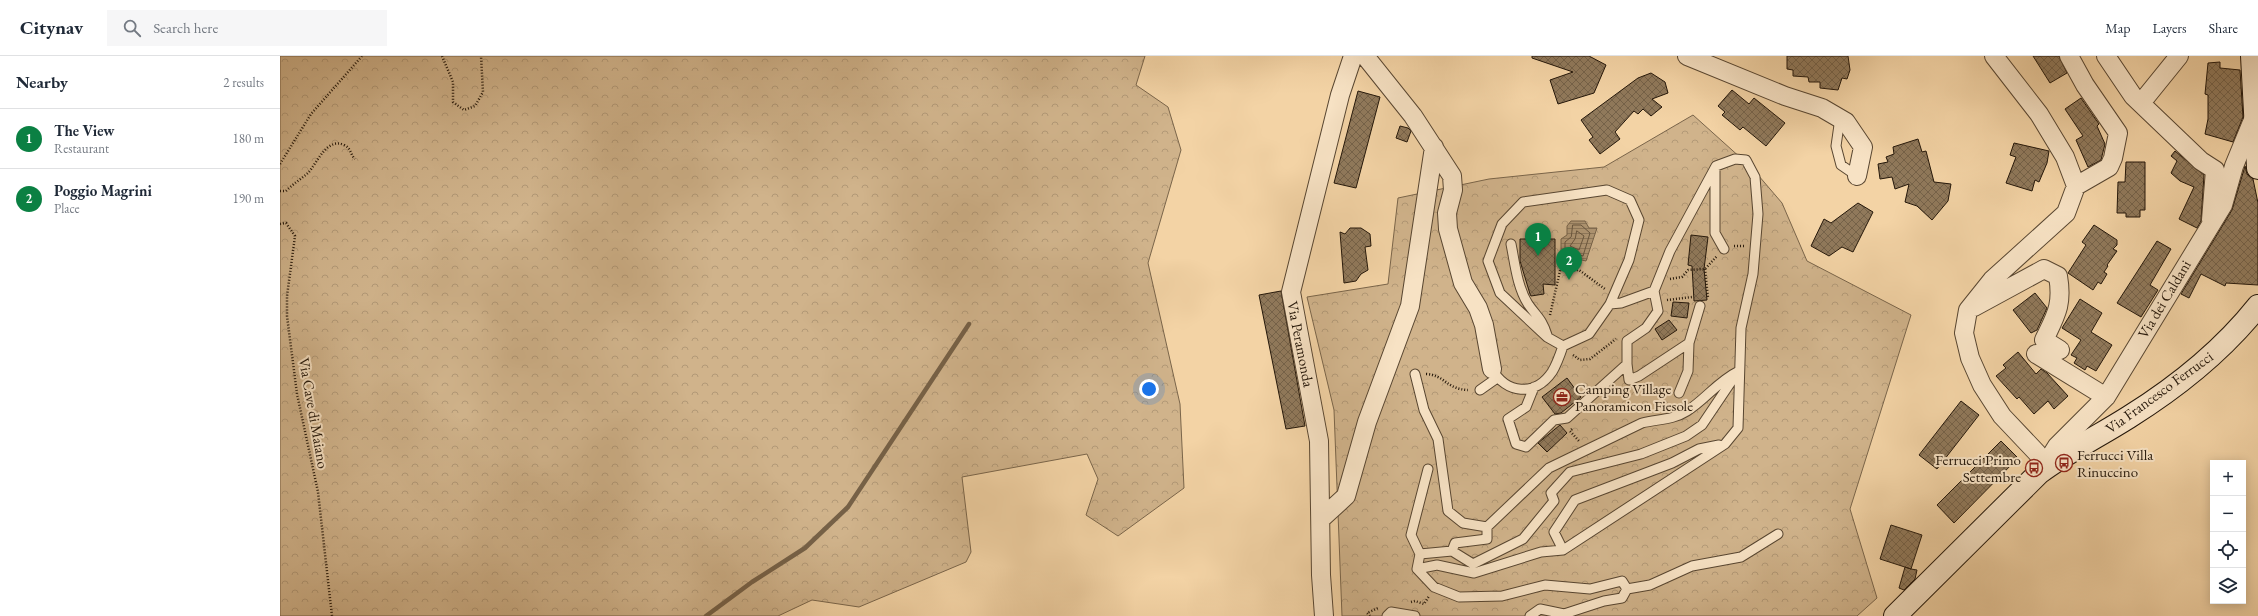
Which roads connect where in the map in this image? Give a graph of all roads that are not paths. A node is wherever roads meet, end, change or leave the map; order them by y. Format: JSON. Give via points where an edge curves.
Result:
{"nodes":[{"id":1,"x":1353,"y":56,"type":"edge"},
{"id":2,"x":1365,"y":56,"type":"edge"},
{"id":3,"x":1687,"y":56,"type":"edge"},
{"id":4,"x":1994,"y":56,"type":"edge"},
{"id":5,"x":2069,"y":56,"type":"edge"},
{"id":6,"x":2106,"y":56,"type":"edge"},
{"id":7,"x":2179,"y":56,"type":"edge"},
{"id":8,"x":2252,"y":56,"type":"edge"},
{"id":9,"x":2141,"y":103,"type":"junction"},
{"id":10,"x":2255,"y":115,"type":"junction"},
{"id":11,"x":1840,"y":118,"type":"junction"},
{"id":12,"x":1434,"y":147,"type":"junction"},
{"id":13,"x":1715,"y":168,"type":"junction"},
{"id":14,"x":2258,"y":168,"type":"edge"},
{"id":15,"x":1857,"y":176,"type":"joint"},
{"id":16,"x":2076,"y":186,"type":"junction"},
{"id":17,"x":2210,"y":224,"type":"junction"},
{"id":18,"x":1511,"y":244,"type":"dead end"},
{"id":19,"x":1724,"y":249,"type":"dead end"},
{"id":20,"x":1654,"y":291,"type":"junction"},
{"id":21,"x":1612,"y":300,"type":"junction"},
{"id":22,"x":1700,"y":306,"type":"dead end"},
{"id":23,"x":2258,"y":306,"type":"edge"},
{"id":24,"x":1968,"y":310,"type":"junction"},
{"id":25,"x":1546,"y":332,"type":"junction"},
{"id":26,"x":1689,"y":343,"type":"junction"},
{"id":27,"x":1563,"y":346,"type":"junction"},
{"id":28,"x":2060,"y":350,"type":"dead end"},
{"id":29,"x":2036,"y":354,"type":"dead end"},
{"id":30,"x":1627,"y":364,"type":"junction"},
{"id":31,"x":1739,"y":370,"type":"junction"},
{"id":32,"x":1494,"y":373,"type":"junction"},
{"id":33,"x":1416,"y":374,"type":"road end"},
{"id":34,"x":1534,"y":387,"type":"junction"},
{"id":35,"x":1480,"y":390,"type":"road end"},
{"id":36,"x":1679,"y":393,"type":"dead end"},
{"id":37,"x":2106,"y":397,"type":"junction"},
{"id":38,"x":1724,"y":444,"type":"junction"},
{"id":39,"x":2047,"y":467,"type":"junction"},
{"id":40,"x":1428,"y":469,"type":"dead end"},
{"id":41,"x":1321,"y":519,"type":"junction"},
{"id":42,"x":1486,"y":527,"type":"junction"},
{"id":43,"x":1778,"y":534,"type":"dead end"},
{"id":44,"x":1563,"y":550,"type":"junction"},
{"id":45,"x":1452,"y":551,"type":"junction"},
{"id":46,"x":1420,"y":554,"type":"junction"},
{"id":47,"x":1417,"y":569,"type":"junction"},
{"id":48,"x":1627,"y":589,"type":"junction"},
{"id":49,"x":1324,"y":616,"type":"edge"},
{"id":50,"x":1387,"y":616,"type":"edge"},
{"id":51,"x":1415,"y":616,"type":"edge"},
{"id":52,"x":1530,"y":616,"type":"edge"},
{"id":53,"x":1895,"y":616,"type":"edge"}],
"edges":[{"from":1,"to":41,"type":"street","name":"Via Peramonda","via":[[1340,95],[1291,292],[1319,441]]},
{"from":2,"to":12,"type":"street","via":[[1395,92]]},
{"from":3,"to":11,"type":"street","via":[[1785,96],[1822,108]]},
{"from":4,"to":16,"type":"street","via":[[2039,114],[2065,156]]},
{"from":5,"to":16,"type":"street","via":[[2085,85],[2118,133],[2109,167]]},
{"from":6,"to":9,"type":"street","via":[[2133,96]]},
{"from":7,"to":9,"type":"street"},
{"from":8,"to":10,"type":"main road"},
{"from":9,"to":17,"type":"street","via":[[2201,161],[2214,170]]},
{"from":10,"to":14,"type":"main road"},
{"from":10,"to":17,"type":"street","name":"Via dei Caldani","via":[[2234,166],[2223,205]]},
{"from":11,"to":15,"type":"lane","via":[[1836,146],[1841,165]]},
{"from":11,"to":15,"type":"street","via":[[1846,122],[1864,147]]},
{"from":12,"to":32,"type":"street","via":[[1454,182],[1447,213],[1448,229],[1463,283],[1478,308],[1484,325]]},
{"from":12,"to":41,"type":"street","via":[[1410,306],[1367,422],[1346,496]]},
{"from":13,"to":19,"type":"lane","via":[[1715,233]]},
{"from":13,"to":20,"type":"lane","via":[[1670,251]]},
{"from":13,"to":31,"type":"lane","via":[[1736,159],[1746,160],[1754,177],[1758,214],[1753,274],[1741,328]]},
{"from":16,"to":24,"type":"street","via":[[2066,213],[1992,280]]},
{"from":17,"to":37,"type":"street","name":"Via dei Caldani"},
{"from":18,"to":25,"type":"lane","via":[[1518,283]]},
{"from":20,"to":21,"type":"lane","via":[[1621,303]]},
{"from":20,"to":30,"type":"lane","via":[[1658,311],[1646,328],[1627,341]]},
{"from":21,"to":25,"type":"lane","via":[[1629,260],[1639,220],[1630,200],[1607,190],[1523,202],[1502,224],[1488,261],[1500,293]]},
{"from":21,"to":27,"type":"lane","via":[[1589,334]]},
{"from":22,"to":26,"type":"lane"},
{"from":23,"to":39,"type":"main road","name":"Via Francesco Ferrucci","via":[[2234,336],[2192,372],[2130,417]]},
{"from":24,"to":28,"type":"street","via":[[2044,269],[2058,276],[2060,290],[2059,308],[2044,340]]},
{"from":24,"to":39,"type":"street","via":[[1964,333],[1970,358],[1982,385],[2002,416]]},
{"from":25,"to":27,"type":"lane"},
{"from":26,"to":30,"type":"lane","via":[[1629,380]]},
{"from":26,"to":36,"type":"lane","via":[[1688,371]]},
{"from":27,"to":34,"type":"lane","via":[[1551,372]]},
{"from":29,"to":37,"type":"street"},
{"from":30,"to":34,"type":"lane","via":[[1567,418],[1554,420],[1526,447],[1516,444],[1508,419],[1526,407]]},
{"from":31,"to":38,"type":"lane","via":[[1738,428]]},
{"from":31,"to":42,"type":"lane","via":[[1723,379],[1687,411],[1669,419],[1642,423],[1549,468]]},
{"from":31,"to":45,"type":"lane","via":[[1702,425],[1686,436],[1641,454],[1570,472],[1551,493],[1554,501],[1523,539],[1473,564]]},
{"from":32,"to":34,"type":"lane","via":[[1503,383],[1519,390]]},
{"from":32,"to":35,"type":"lane"},
{"from":33,"to":42,"type":"lane","via":[[1424,410],[1438,439],[1448,511],[1463,523]]},
{"from":37,"to":39,"type":"street","name":"Via dei Caldani","via":[[2057,446]]},
{"from":38,"to":44,"type":"lane"},
{"from":38,"to":44,"type":"lane","via":[[1699,450],[1575,500],[1554,532]]},
{"from":39,"to":53,"type":"main road","name":"Via Francesco Ferrucci"},
{"from":40,"to":46,"type":"lane","via":[[1411,535]]},
{"from":41,"to":49,"type":"street","name":"Via Peramonda"},
{"from":42,"to":45,"type":"lane","via":[[1486,539],[1455,543]]},
{"from":43,"to":48,"type":"lane","via":[[1741,556],[1692,566],[1650,585]]},
{"from":44,"to":47,"type":"lane","via":[[1541,552],[1474,573],[1436,565]]},
{"from":45,"to":46,"type":"lane"},
{"from":46,"to":47,"type":"lane"},
{"from":47,"to":48,"type":"lane","via":[[1434,587],[1459,597],[1502,596],[1545,585],[1590,589],[1622,581]]},
{"from":48,"to":52,"type":"lane","via":[[1622,598],[1564,614],[1540,609]]},
{"from":50,"to":51,"type":"lane","via":[[1391,612]]}]}
